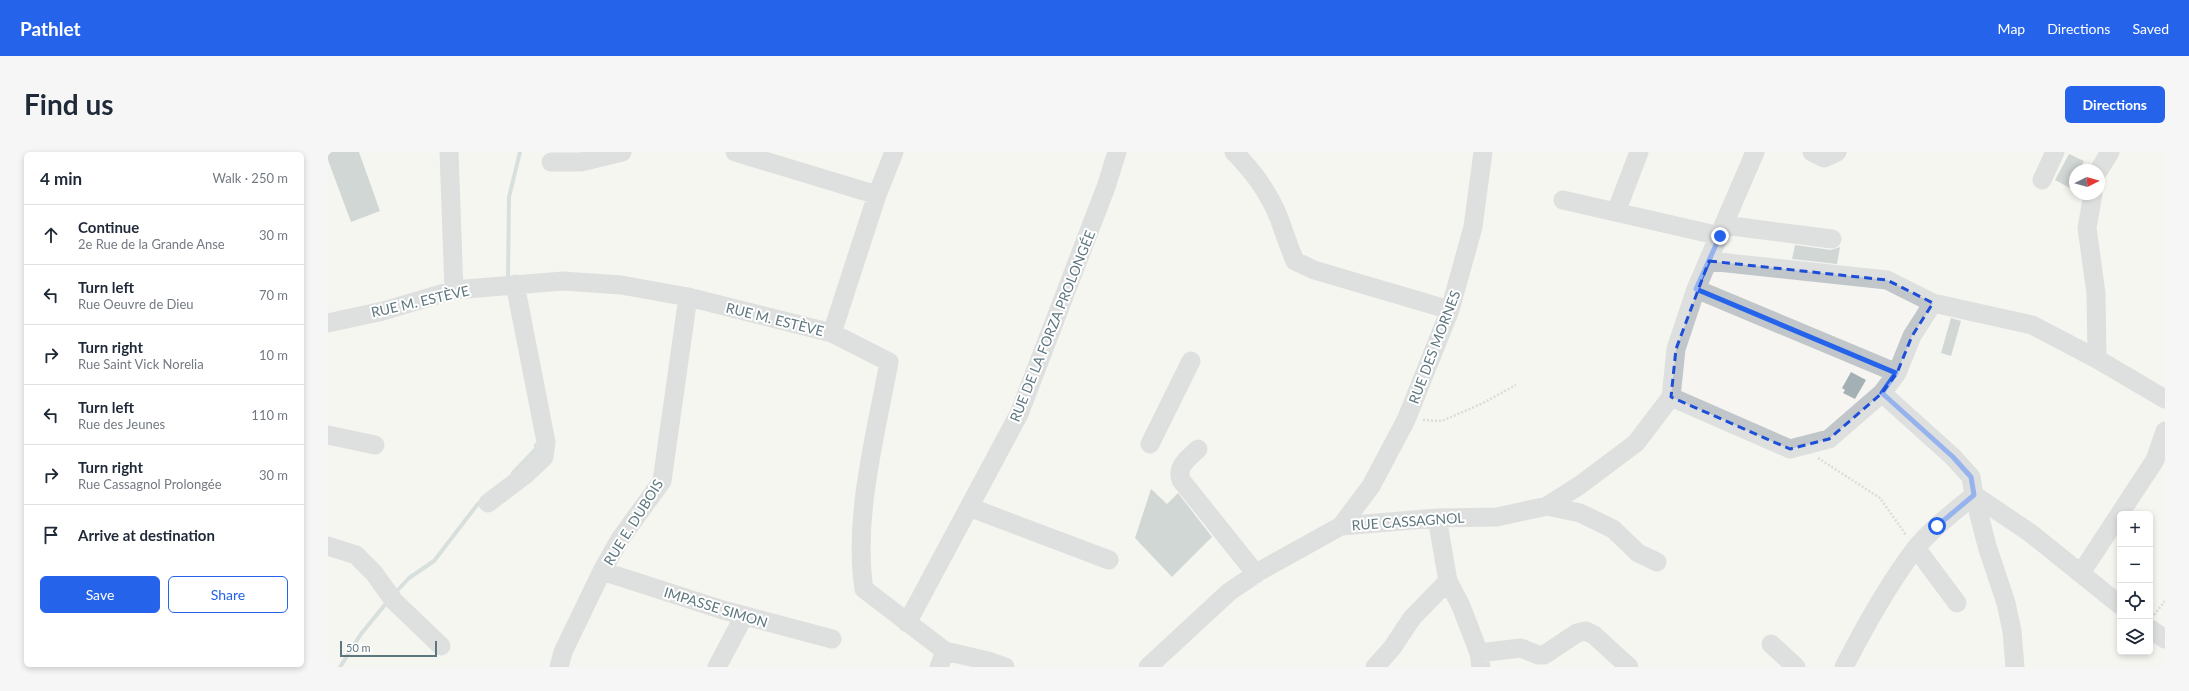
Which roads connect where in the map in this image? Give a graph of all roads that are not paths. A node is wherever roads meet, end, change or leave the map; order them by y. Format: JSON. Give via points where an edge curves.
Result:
{"nodes":[{"id":1,"x":449,"y":152,"type":"edge"},
{"id":2,"x":622,"y":152,"type":"edge"},
{"id":3,"x":735,"y":152,"type":"edge"},
{"id":4,"x":894,"y":152,"type":"edge"},
{"id":5,"x":1117,"y":152,"type":"edge"},
{"id":6,"x":1234,"y":152,"type":"edge"},
{"id":7,"x":1483,"y":152,"type":"edge"},
{"id":8,"x":1639,"y":152,"type":"edge"},
{"id":9,"x":1755,"y":152,"type":"edge"},
{"id":10,"x":1812,"y":152,"type":"edge"},
{"id":11,"x":1837,"y":152,"type":"edge"},
{"id":12,"x":2054,"y":152,"type":"edge"},
{"id":13,"x":2110,"y":152,"type":"edge"},
{"id":14,"x":551,"y":162,"type":"dead end"},
{"id":15,"x":2103,"y":164,"type":"edge"},
{"id":16,"x":2042,"y":180,"type":"dead end"},
{"id":17,"x":877,"y":195,"type":"junction"},
{"id":18,"x":1562,"y":200,"type":"dead end"},
{"id":19,"x":2092,"y":200,"type":"edge"},
{"id":20,"x":1616,"y":212,"type":"junction"},
{"id":21,"x":1722,"y":231,"type":"junction"},
{"id":22,"x":1832,"y":239,"type":"dead end"},
{"id":23,"x":1709,"y":261,"type":"junction"},
{"id":24,"x":515,"y":284,"type":"junction"},
{"id":25,"x":1696,"y":289,"type":"junction"},
{"id":26,"x":454,"y":290,"type":"junction"},
{"id":27,"x":688,"y":296,"type":"junction"},
{"id":28,"x":1933,"y":303,"type":"junction"},
{"id":29,"x":1450,"y":310,"type":"junction"},
{"id":30,"x":328,"y":323,"type":"edge"},
{"id":31,"x":832,"y":333,"type":"junction"},
{"id":32,"x":2097,"y":359,"type":"junction"},
{"id":33,"x":1191,"y":361,"type":"dead end"},
{"id":34,"x":1896,"y":373,"type":"junction"},
{"id":35,"x":1882,"y":393,"type":"junction"},
{"id":36,"x":1671,"y":397,"type":"junction"},
{"id":37,"x":2165,"y":399,"type":"edge"},
{"id":38,"x":2165,"y":431,"type":"edge"},
{"id":39,"x":328,"y":435,"type":"edge"},
{"id":40,"x":1150,"y":444,"type":"dead end"},
{"id":41,"x":375,"y":445,"type":"dead end"},
{"id":42,"x":1198,"y":449,"type":"dead end"},
{"id":43,"x":1974,"y":495,"type":"junction"},
{"id":44,"x":488,"y":503,"type":"dead end"},
{"id":45,"x":1547,"y":506,"type":"junction"},
{"id":46,"x":969,"y":507,"type":"junction"},
{"id":47,"x":1436,"y":518,"type":"junction"},
{"id":48,"x":1341,"y":526,"type":"junction"},
{"id":49,"x":328,"y":546,"type":"edge"},
{"id":50,"x":1916,"y":548,"type":"junction"},
{"id":51,"x":1109,"y":560,"type":"dead end"},
{"id":52,"x":1657,"y":562,"type":"dead end"},
{"id":53,"x":602,"y":571,"type":"junction"},
{"id":54,"x":2081,"y":573,"type":"junction"},
{"id":55,"x":1256,"y":574,"type":"junction"},
{"id":56,"x":1448,"y":581,"type":"junction"},
{"id":57,"x":1957,"y":603,"type":"dead end"},
{"id":58,"x":2117,"y":603,"type":"edge"},
{"id":59,"x":744,"y":616,"type":"junction"},
{"id":60,"x":907,"y":622,"type":"junction"},
{"id":61,"x":2153,"y":631,"type":"edge"},
{"id":62,"x":832,"y":639,"type":"dead end"},
{"id":63,"x":2165,"y":639,"type":"edge"},
{"id":64,"x":1771,"y":644,"type":"dead end"},
{"id":65,"x":441,"y":646,"type":"dead end"},
{"id":66,"x":942,"y":659,"type":"edge"},
{"id":67,"x":1480,"y":660,"type":"edge"},
{"id":68,"x":559,"y":667,"type":"edge"},
{"id":69,"x":717,"y":667,"type":"edge"},
{"id":70,"x":1005,"y":667,"type":"edge"},
{"id":71,"x":1148,"y":667,"type":"edge"},
{"id":72,"x":1375,"y":667,"type":"edge"},
{"id":73,"x":1629,"y":667,"type":"edge"},
{"id":74,"x":1796,"y":667,"type":"edge"},
{"id":75,"x":1844,"y":667,"type":"edge"},
{"id":76,"x":2015,"y":667,"type":"edge"}],
"edges":[{"from":1,"to":26,"type":"street"},
{"from":2,"to":14,"type":"street","via":[[581,162]]},
{"from":3,"to":17,"type":"street"},
{"from":4,"to":17,"type":"street"},
{"from":5,"to":46,"type":"street","name":"RUE DE LA FORZA PROLONGÉE","via":[[1019,414]]},
{"from":6,"to":29,"type":"street","via":[[1248,166],[1266,194],[1295,261],[1314,270]]},
{"from":7,"to":29,"type":"street","name":"RUE DES MORNES","via":[[1473,226]]},
{"from":8,"to":20,"type":"street"},
{"from":9,"to":21,"type":"street"},
{"from":10,"to":11,"type":"street","via":[[1824,158]]},
{"from":12,"to":16,"type":"street"},
{"from":13,"to":15,"type":"street"},
{"from":17,"to":31,"type":"street"},
{"from":18,"to":20,"type":"street"},
{"from":19,"to":32,"type":"street","via":[[2087,228],[2096,293]]},
{"from":20,"to":21,"type":"street"},
{"from":21,"to":22,"type":"street"},
{"from":21,"to":23,"type":"street"},
{"from":23,"to":25,"type":"street"},
{"from":23,"to":28,"type":"street","via":[[1887,280]]},
{"from":24,"to":26,"type":"street","name":"RUE M. ESTÈVE"},
{"from":24,"to":27,"type":"street","name":"RUE M. ESTÈVE","via":[[563,281],[621,285]]},
{"from":24,"to":44,"type":"street","via":[[546,442],[544,457]]},
{"from":25,"to":34,"type":"street"},
{"from":25,"to":36,"type":"street","via":[[1676,349]]},
{"from":26,"to":30,"type":"street","name":"RUE M. ESTÈVE","via":[[383,311]]},
{"from":27,"to":31,"type":"street","name":"RUE M. ESTÈVE"},
{"from":27,"to":53,"type":"street","name":"RUE E. DUBOIS","via":[[662,481],[620,539]]},
{"from":28,"to":32,"type":"street","via":[[2032,325]]},
{"from":28,"to":34,"type":"street","via":[[1912,336]]},
{"from":29,"to":48,"type":"street","name":"RUE DES MORNES","via":[[1406,420],[1371,486]]},
{"from":31,"to":60,"type":"street","name":"RUE M. ESTÈVE","via":[[889,362],[862,512],[860,566],[864,589]]},
{"from":32,"to":37,"type":"street"},
{"from":33,"to":40,"type":"street"},
{"from":34,"to":35,"type":"street"},
{"from":35,"to":36,"type":"street","via":[[1828,439],[1790,450]]},
{"from":35,"to":43,"type":"street","via":[[1953,457],[1971,477]]},
{"from":36,"to":45,"type":"street","name":"RUE CASSAGNOL","via":[[1636,443]]},
{"from":38,"to":54,"type":"street","via":[[2155,460]]},
{"from":39,"to":41,"type":"street"},
{"from":42,"to":55,"type":"street","via":[[1181,466],[1181,480]]},
{"from":43,"to":50,"type":"street","via":[[1937,526]]},
{"from":43,"to":54,"type":"street","via":[[2029,532]]},
{"from":43,"to":76,"type":"street","via":[[1987,546],[2006,603],[2012,631]]},
{"from":45,"to":47,"type":"street","name":"RUE CASSAGNOL","via":[[1497,517]]},
{"from":45,"to":52,"type":"street","via":[[1580,513],[1613,528],[1638,553]]},
{"from":46,"to":51,"type":"street"},
{"from":46,"to":60,"type":"street","name":"RUE DE LA FORZA PROLONGÉE"},
{"from":47,"to":48,"type":"street","name":"RUE CASSAGNOL"},
{"from":47,"to":56,"type":"street"},
{"from":48,"to":55,"type":"street","name":"RUE CASSAGNOL"},
{"from":49,"to":65,"type":"street","via":[[356,555],[374,573],[394,600]]},
{"from":50,"to":57,"type":"street"},
{"from":50,"to":75,"type":"street","via":[[1873,610]]},
{"from":53,"to":59,"type":"street","name":"IMPASSE SIMON"},
{"from":53,"to":68,"type":"street","name":"RUE E. DUBOIS","via":[[563,652]]},
{"from":54,"to":58,"type":"street"},
{"from":55,"to":71,"type":"street","name":"RUE CASSAGNOL","via":[[1229,592]]},
{"from":56,"to":67,"type":"street","via":[[1461,606]]},
{"from":56,"to":72,"type":"street","via":[[1412,618],[1392,648]]},
{"from":59,"to":62,"type":"street","name":"IMPASSE SIMON"},
{"from":59,"to":69,"type":"street"},
{"from":60,"to":66,"type":"street","name":"RUE M. ESTÈVE"},
{"from":61,"to":63,"type":"street"},
{"from":64,"to":74,"type":"street"},
{"from":66,"to":70,"type":"street","via":[[988,661]]},
{"from":67,"to":73,"type":"street","via":[[1521,648],[1544,655],[1577,632],[1586,630]]}]}
